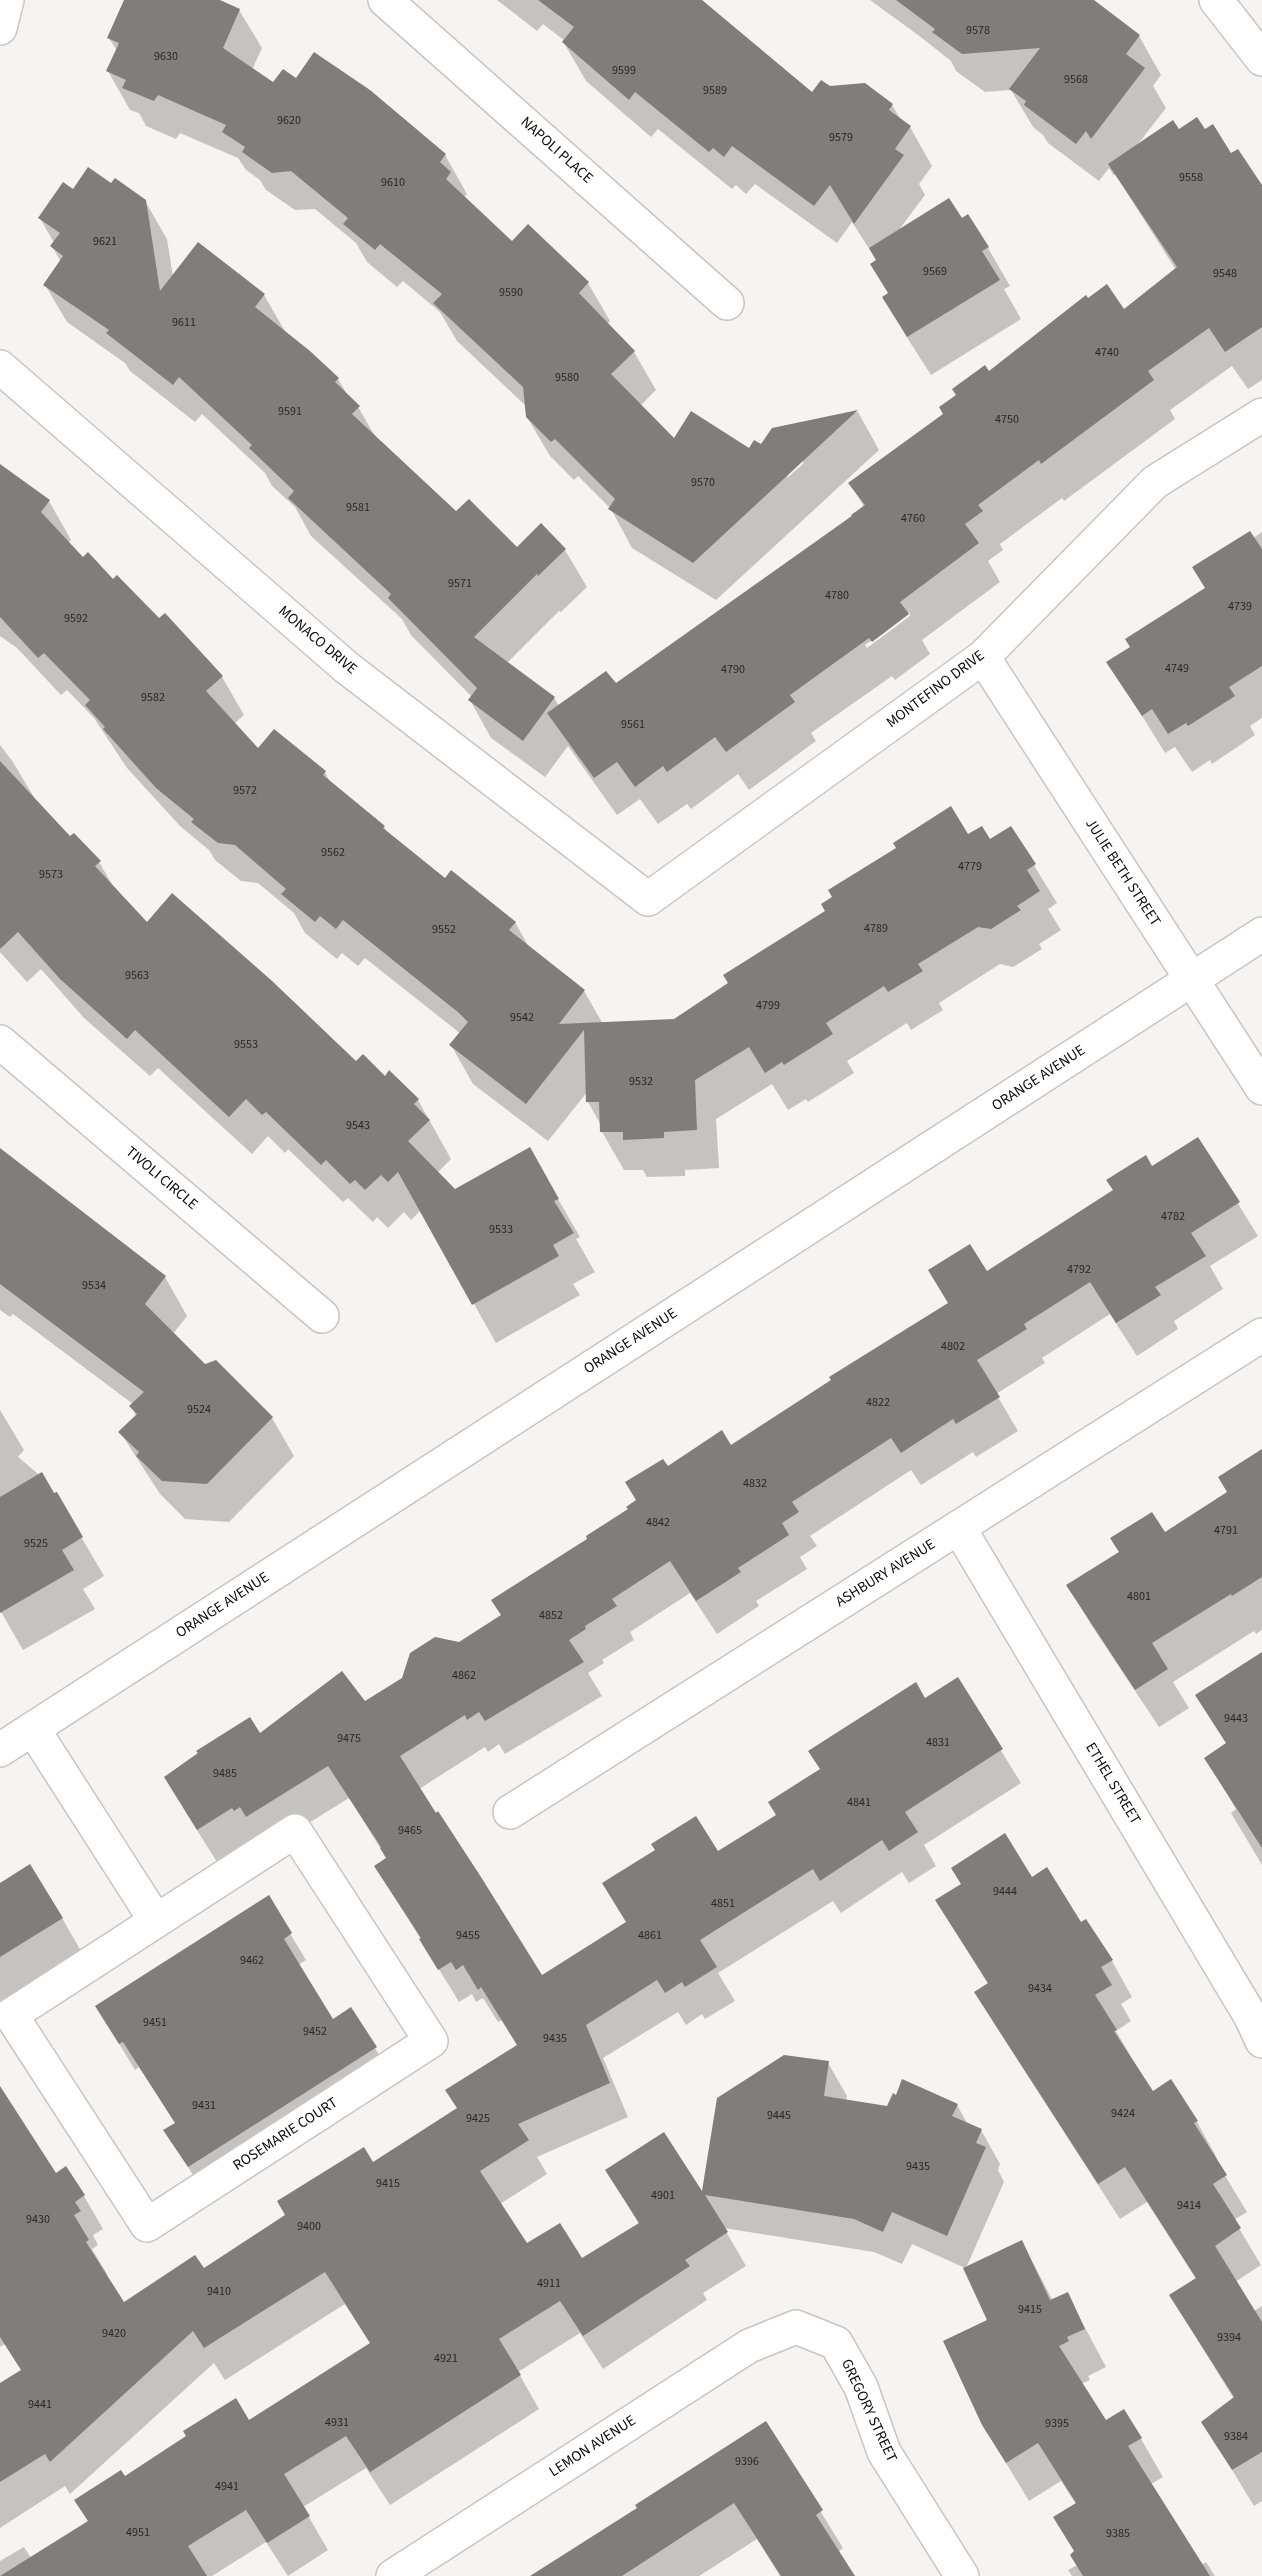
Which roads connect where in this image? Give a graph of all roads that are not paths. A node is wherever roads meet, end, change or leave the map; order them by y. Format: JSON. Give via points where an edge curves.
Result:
{"nodes":[{"id":1,"x":7,"y":0,"type":"edge"},
{"id":2,"x":385,"y":0,"type":"edge"},
{"id":3,"x":1216,"y":0,"type":"edge"},
{"id":4,"x":0,"y":28,"type":"edge"},
{"id":5,"x":1262,"y":59,"type":"edge"},
{"id":6,"x":727,"y":303,"type":"dead end"},
{"id":7,"x":0,"y":367,"type":"edge"},
{"id":8,"x":1262,"y":415,"type":"edge"},
{"id":9,"x":983,"y":657,"type":"junction"},
{"id":10,"x":648,"y":899,"type":"joint"},
{"id":11,"x":1262,"y":934,"type":"edge"},
{"id":12,"x":1192,"y":980,"type":"junction"},
{"id":13,"x":0,"y":1042,"type":"edge"},
{"id":14,"x":1262,"y":1088,"type":"edge"},
{"id":15,"x":322,"y":1316,"type":"dead end"},
{"id":16,"x":1262,"y":1335,"type":"edge"},
{"id":17,"x":959,"y":1528,"type":"junction"},
{"id":18,"x":33,"y":1729,"type":"junction"},
{"id":19,"x":0,"y":1750,"type":"edge"},
{"id":20,"x":510,"y":1812,"type":"dead end"},
{"id":21,"x":156,"y":1921,"type":"junction"},
{"id":22,"x":1262,"y":2041,"type":"edge"},
{"id":23,"x":796,"y":2327,"type":"joint"},
{"id":24,"x":393,"y":2576,"type":"edge"},
{"id":25,"x":962,"y":2576,"type":"edge"}],
"edges":[{"from":1,"to":4,"type":"street"},
{"from":2,"to":6,"type":"street","name":"NAPOLI PLACE"},
{"from":3,"to":5,"type":"street"},
{"from":7,"to":10,"type":"street","name":"MONACO DRIVE","via":[[346,667]]},
{"from":8,"to":9,"type":"street","name":"MONTEFINO DRIVE","via":[[1155,482]]},
{"from":9,"to":10,"type":"street","name":"MONTEFINO DRIVE"},
{"from":9,"to":12,"type":"street","name":"JULIE BETH STREET"},
{"from":11,"to":12,"type":"street","name":"ORANGE AVENUE"},
{"from":12,"to":14,"type":"street","name":"JULIE BETH STREET"},
{"from":12,"to":18,"type":"street","name":"ORANGE AVENUE"},
{"from":13,"to":15,"type":"street","name":"TIVOLI CIRCLE"},
{"from":16,"to":17,"type":"street","name":"ASHBURY AVENUE"},
{"from":17,"to":20,"type":"street","name":"ASHBURY AVENUE"},
{"from":17,"to":22,"type":"street","name":"ETHEL STREET"},
{"from":18,"to":19,"type":"street","name":"ORANGE AVENUE"},
{"from":18,"to":21,"type":"street"},
{"from":21,"to":21,"type":"street","name":"ROSEMARIE COURT","via":[[11,2015],[147,2224],[431,2041],[295,1831]]},
{"from":23,"to":24,"type":"street","name":"LEMON AVENUE","via":[[749,2346]]},
{"from":23,"to":25,"type":"street","name":"GREGORY STREET","via":[[836,2343],[861,2387],[884,2452]]}]}
